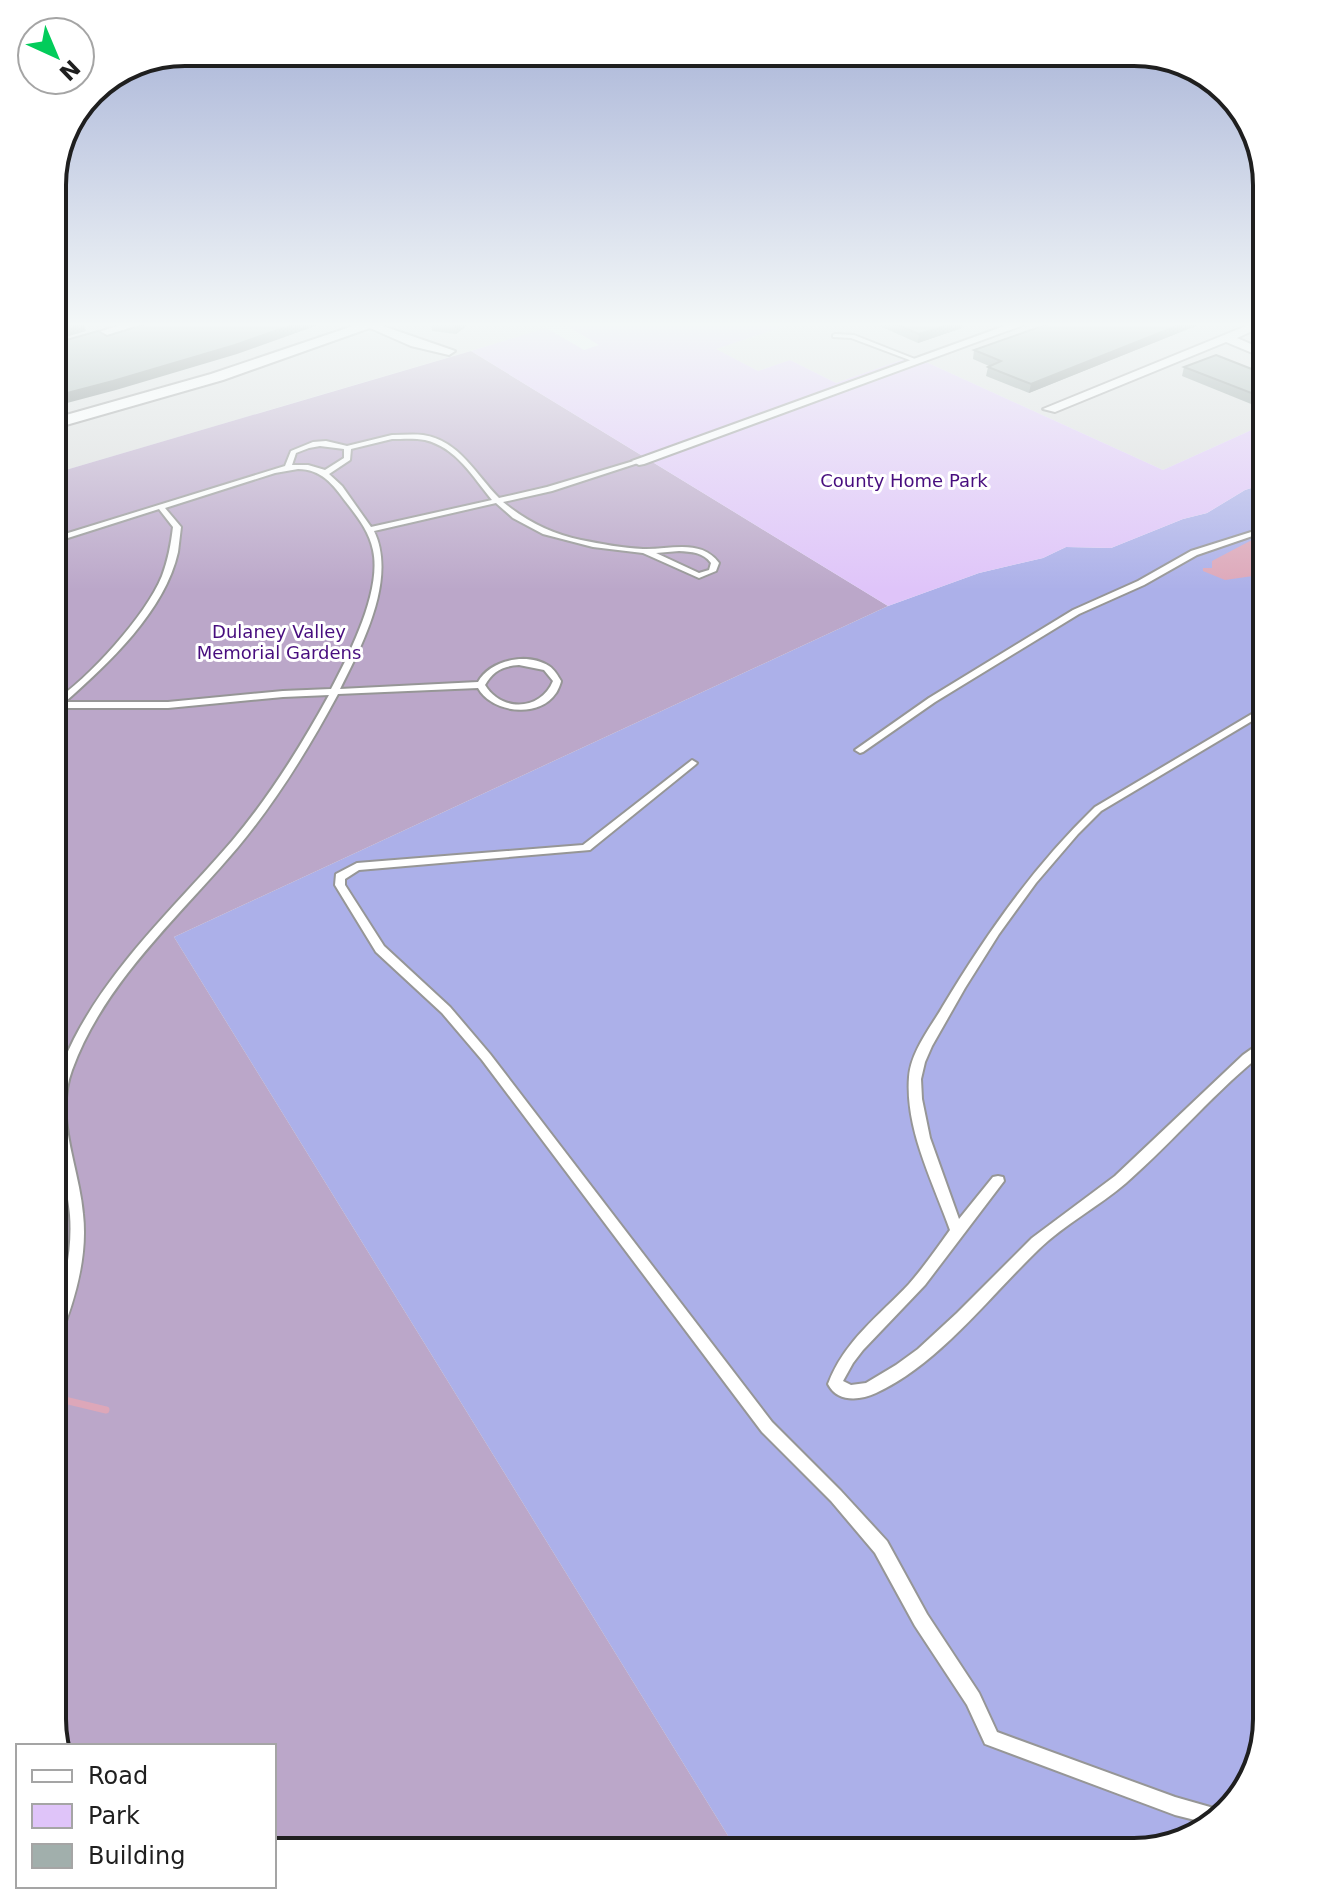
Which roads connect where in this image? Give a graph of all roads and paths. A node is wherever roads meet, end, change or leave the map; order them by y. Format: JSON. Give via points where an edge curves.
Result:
{"nodes":[{"id":1,"x":91,"y":413,"type":"edge"},
{"id":2,"x":773,"y":413,"type":"edge"},
{"id":3,"x":66,"y":420,"type":"edge"},
{"id":4,"x":347,"y":448,"type":"junction"},
{"id":5,"x":639,"y":461,"type":"joint"},
{"id":6,"x":288,"y":467,"type":"junction"},
{"id":7,"x":327,"y":472,"type":"junction"},
{"id":8,"x":499,"y":501,"type":"junction"},
{"id":9,"x":161,"y":507,"type":"junction"},
{"id":10,"x":370,"y":530,"type":"junction"},
{"id":11,"x":1253,"y":534,"type":"edge"},
{"id":12,"x":66,"y":537,"type":"edge"},
{"id":13,"x":644,"y":551,"type":"junction"},
{"id":14,"x":481,"y":685,"type":"junction"},
{"id":15,"x":335,"y":691,"type":"junction"},
{"id":16,"x":66,"y":696,"type":"edge"},
{"id":17,"x":66,"y":707,"type":"edge"},
{"id":18,"x":1253,"y":716,"type":"edge"},
{"id":19,"x":860,"y":750,"type":"dead end"},
{"id":20,"x":692,"y":763,"type":"dead end"},
{"id":21,"x":1253,"y":1055,"type":"edge"},
{"id":22,"x":66,"y":1069,"type":"edge"},
{"id":23,"x":66,"y":1150,"type":"edge"},
{"id":24,"x":998,"y":1181,"type":"dead end"},
{"id":25,"x":957,"y":1231,"type":"junction"},
{"id":26,"x":66,"y":1294,"type":"edge"},
{"id":27,"x":1206,"y":1814,"type":"edge"}],
"edges":[{"from":1,"to":3,"type":"street"},
{"from":2,"to":5,"type":"street"},
{"from":4,"to":6,"type":"lane","via":[[327,443],[304,446],[293,452]]},
{"from":4,"to":7,"type":"lane","via":[[348,459]]},
{"from":4,"to":8,"type":"lane","via":[[392,435],[441,441]]},
{"from":5,"to":8,"type":"lane"},
{"from":6,"to":7,"type":"lane"},
{"from":6,"to":9,"type":"lane"},
{"from":7,"to":10,"type":"lane"},
{"from":8,"to":10,"type":"lane"},
{"from":8,"to":13,"type":"lane","via":[[520,521],[554,535]]},
{"from":9,"to":12,"type":"lane"},
{"from":9,"to":16,"type":"lane","via":[[177,527],[171,565],[126,636]]},
{"from":10,"to":15,"type":"lane","via":[[378,556],[375,576],[354,651]]},
{"from":11,"to":19,"type":"lane","via":[[1194,553],[1068,617]]},
{"from":13,"to":13,"type":"lane","via":[[702,552],[715,563],[712,571],[699,576]]},
{"from":14,"to":14,"type":"lane","via":[[492,670],[520,662],[547,668],[557,681],[543,701],[523,706],[490,700]]},
{"from":14,"to":15,"type":"lane"},
{"from":15,"to":17,"type":"lane","via":[[168,705]]},
{"from":15,"to":22,"type":"lane","via":[[263,806],[106,995]]},
{"from":18,"to":25,"type":"lane","via":[[1098,809],[1008,910],[927,1043],[915,1076],[917,1112]]},
{"from":20,"to":27,"type":"lane","via":[[586,848],[357,867],[340,877],[340,885],[380,949],[446,1010],[486,1057],[767,1427],[881,1547],[991,1738]]},
{"from":21,"to":25,"type":"lane","via":[[1119,1181],[1039,1240],[919,1356],[877,1385],[843,1392],[835,1384],[838,1371],[917,1285]]},
{"from":23,"to":26,"type":"lane","via":[[77,1215]]},
{"from":24,"to":25,"type":"lane"}]}
